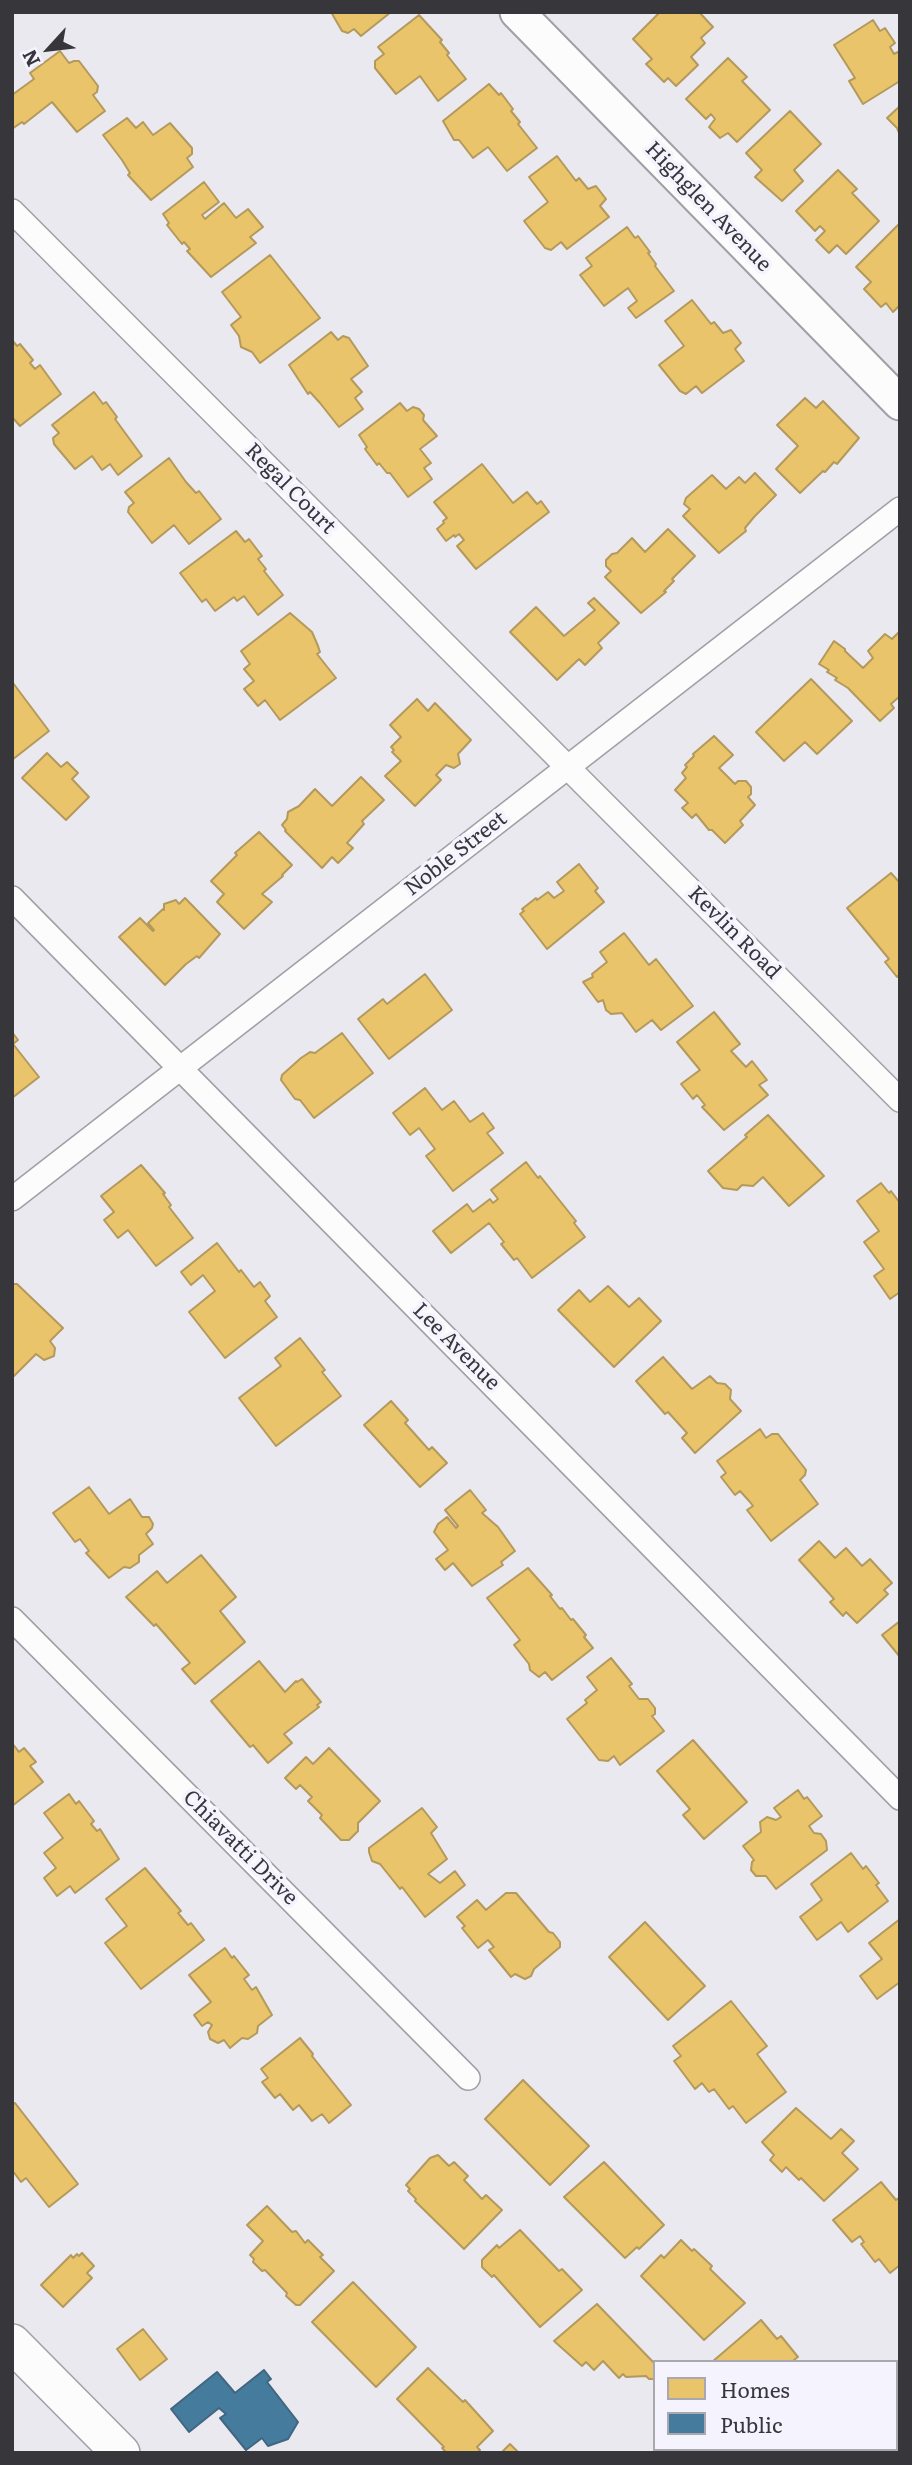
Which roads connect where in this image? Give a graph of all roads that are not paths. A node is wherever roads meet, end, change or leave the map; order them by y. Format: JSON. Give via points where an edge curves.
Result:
{"nodes":[{"id":1,"x":517,"y":12,"type":"edge"},
{"id":2,"x":12,"y":211,"type":"edge"},
{"id":3,"x":900,"y":403,"type":"edge"},
{"id":4,"x":900,"y":509,"type":"edge"},
{"id":5,"x":568,"y":766,"type":"junction"},
{"id":6,"x":12,"y":898,"type":"edge"},
{"id":7,"x":181,"y":1068,"type":"junction"},
{"id":8,"x":900,"y":1100,"type":"edge"},
{"id":9,"x":12,"y":1199,"type":"edge"},
{"id":10,"x":12,"y":1619,"type":"edge"},
{"id":11,"x":900,"y":1798,"type":"edge"},
{"id":12,"x":468,"y":2078,"type":"dead end"},
{"id":13,"x":12,"y":2343,"type":"edge"},
{"id":14,"x":121,"y":2453,"type":"edge"}],
"edges":[{"from":1,"to":3,"type":"street","name":"Highglen Avenue"},
{"from":2,"to":5,"type":"street","name":"Regal Court"},
{"from":4,"to":5,"type":"street","name":"Noble Street"},
{"from":5,"to":7,"type":"street","name":"Noble Street"},
{"from":5,"to":8,"type":"street","name":"Kevlin Road"},
{"from":6,"to":7,"type":"street","name":"Lee Avenue"},
{"from":7,"to":9,"type":"street","name":"Noble Street"},
{"from":7,"to":11,"type":"street","name":"Lee Avenue"},
{"from":10,"to":12,"type":"street","name":"Chiavatti Drive"},
{"from":13,"to":14,"type":"main road"}]}
